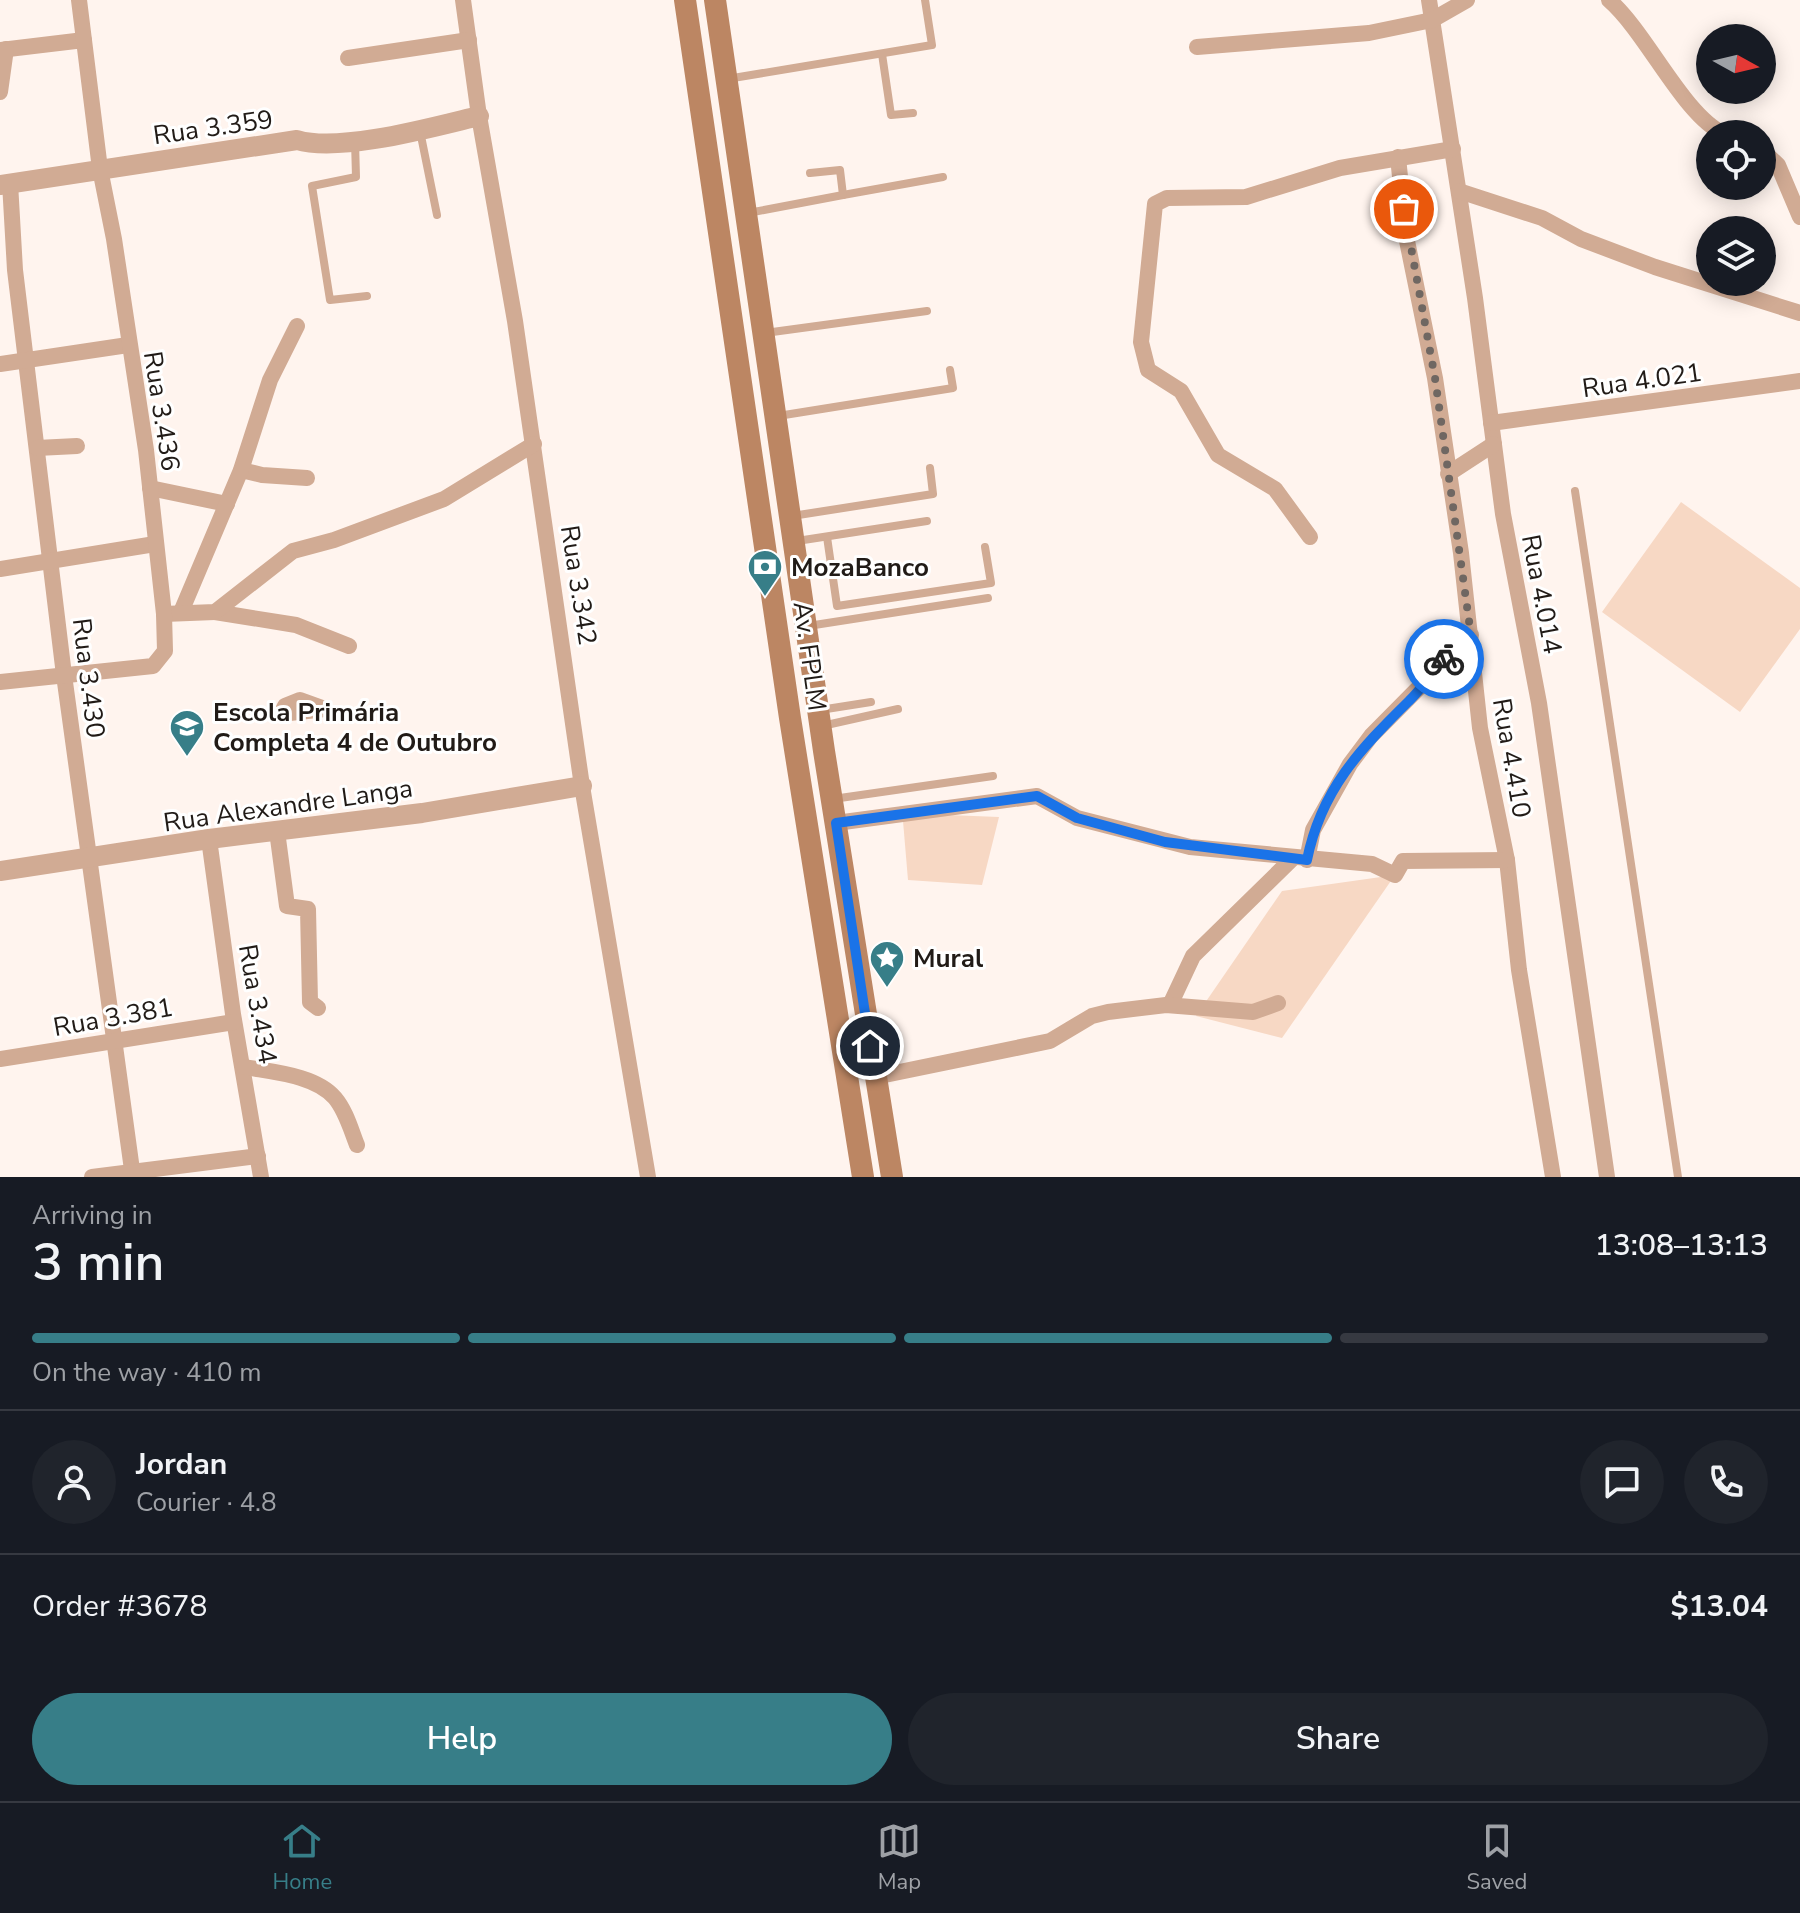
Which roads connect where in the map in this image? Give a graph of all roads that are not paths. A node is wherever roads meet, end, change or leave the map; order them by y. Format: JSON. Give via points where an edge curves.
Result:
{"nodes":[{"id":1,"x":79,"y":0,"type":"edge"},
{"id":2,"x":463,"y":0,"type":"edge"},
{"id":3,"x":685,"y":0,"type":"edge"},
{"id":4,"x":715,"y":0,"type":"edge"},
{"id":5,"x":925,"y":0,"type":"edge"},
{"id":6,"x":1429,"y":0,"type":"edge"},
{"id":7,"x":1467,"y":0,"type":"edge"},
{"id":8,"x":1609,"y":0,"type":"edge"},
{"id":9,"x":1432,"y":20,"type":"junction"},
{"id":10,"x":84,"y":40,"type":"junction"},
{"id":11,"x":469,"y":40,"type":"junction"},
{"id":12,"x":1197,"y":47,"type":"dead end"},
{"id":13,"x":3,"y":50,"type":"edge"},
{"id":14,"x":882,"y":54,"type":"junction"},
{"id":15,"x":348,"y":58,"type":"dead end"},
{"id":16,"x":727,"y":79,"type":"junction"},
{"id":17,"x":0,"y":92,"type":"edge"},
{"id":18,"x":913,"y":113,"type":"dead end"},
{"id":19,"x":479,"y":116,"type":"junction"},
{"id":20,"x":1705,"y":120,"type":"edge"},
{"id":21,"x":420,"y":130,"type":"junction"},
{"id":22,"x":355,"y":140,"type":"junction"},
{"id":23,"x":1453,"y":149,"type":"junction"},
{"id":24,"x":1398,"y":157,"type":"junction"},
{"id":25,"x":1776,"y":163,"type":"edge"},
{"id":26,"x":100,"y":169,"type":"junction"},
{"id":27,"x":810,"y":173,"type":"dead end"},
{"id":28,"x":943,"y":177,"type":"dead end"},
{"id":29,"x":5,"y":184,"type":"edge"},
{"id":30,"x":1459,"y":191,"type":"junction"},
{"id":31,"x":843,"y":195,"type":"junction"},
{"id":32,"x":747,"y":213,"type":"junction"},
{"id":33,"x":437,"y":215,"type":"dead end"},
{"id":34,"x":1800,"y":217,"type":"edge"},
{"id":35,"x":367,"y":296,"type":"dead end"},
{"id":36,"x":927,"y":311,"type":"dead end"},
{"id":37,"x":1800,"y":313,"type":"edge"},
{"id":38,"x":297,"y":326,"type":"dead end"},
{"id":39,"x":764,"y":333,"type":"junction"},
{"id":40,"x":128,"y":345,"type":"junction"},
{"id":41,"x":27,"y":360,"type":"junction"},
{"id":42,"x":0,"y":364,"type":"edge"},
{"id":43,"x":950,"y":370,"type":"dead end"},
{"id":44,"x":1800,"y":381,"type":"edge"},
{"id":45,"x":777,"y":417,"type":"junction"},
{"id":46,"x":1491,"y":423,"type":"junction"},
{"id":47,"x":534,"y":444,"type":"junction"},
{"id":48,"x":1494,"y":444,"type":"junction"},
{"id":49,"x":77,"y":446,"type":"dead end"},
{"id":50,"x":37,"y":448,"type":"junction"},
{"id":51,"x":930,"y":468,"type":"dead end"},
{"id":52,"x":241,"y":470,"type":"junction"},
{"id":53,"x":1448,"y":474,"type":"junction"},
{"id":54,"x":307,"y":478,"type":"dead end"},
{"id":55,"x":150,"y":488,"type":"junction"},
{"id":56,"x":788,"y":488,"type":"junction"},
{"id":57,"x":1575,"y":491,"type":"dead end"},
{"id":58,"x":758,"y":494,"type":"junction"},
{"id":59,"x":227,"y":504,"type":"junction"},
{"id":60,"x":792,"y":516,"type":"junction"},
{"id":61,"x":927,"y":521,"type":"dead end"},
{"id":62,"x":827,"y":537,"type":"junction"},
{"id":63,"x":1310,"y":537,"type":"dead end"},
{"id":64,"x":796,"y":541,"type":"junction"},
{"id":65,"x":155,"y":544,"type":"junction"},
{"id":66,"x":985,"y":547,"type":"dead end"},
{"id":67,"x":50,"y":562,"type":"junction"},
{"id":68,"x":0,"y":569,"type":"edge"},
{"id":69,"x":988,"y":598,"type":"dead end"},
{"id":70,"x":215,"y":612,"type":"junction"},
{"id":71,"x":172,"y":613,"type":"junction"},
{"id":72,"x":808,"y":626,"type":"junction"},
{"id":73,"x":1471,"y":635,"type":"junction"},
{"id":74,"x":349,"y":646,"type":"dead end"},
{"id":75,"x":64,"y":675,"type":"junction"},
{"id":76,"x":0,"y":682,"type":"edge"},
{"id":77,"x":871,"y":702,"type":"dead end"},
{"id":78,"x":898,"y":709,"type":"dead end"},
{"id":79,"x":820,"y":718,"type":"junction"},
{"id":80,"x":993,"y":776,"type":"dead end"},
{"id":81,"x":582,"y":786,"type":"junction"},
{"id":82,"x":832,"y":799,"type":"junction"},
{"id":83,"x":836,"y":823,"type":"junction"},
{"id":84,"x":277,"y":831,"type":"junction"},
{"id":85,"x":209,"y":839,"type":"junction"},
{"id":86,"x":1300,"y":859,"type":"junction"},
{"id":87,"x":90,"y":860,"type":"junction"},
{"id":88,"x":1507,"y":860,"type":"junction"},
{"id":89,"x":0,"y":871,"type":"edge"},
{"id":90,"x":1278,"y":1003,"type":"dead end"},
{"id":91,"x":1170,"y":1005,"type":"junction"},
{"id":92,"x":318,"y":1008,"type":"dead end"},
{"id":93,"x":234,"y":1022,"type":"junction"},
{"id":94,"x":113,"y":1040,"type":"junction"},
{"id":95,"x":0,"y":1059,"type":"edge"},
{"id":96,"x":245,"y":1067,"type":"junction"},
{"id":97,"x":875,"y":1077,"type":"junction"},
{"id":98,"x":357,"y":1145,"type":"dead end"},
{"id":99,"x":258,"y":1156,"type":"junction"},
{"id":100,"x":214,"y":1169,"type":"edge"},
{"id":101,"x":133,"y":1174,"type":"edge"},
{"id":102,"x":92,"y":1177,"type":"edge"},
{"id":103,"x":261,"y":1177,"type":"edge"},
{"id":104,"x":648,"y":1177,"type":"edge"},
{"id":105,"x":863,"y":1177,"type":"edge"},
{"id":106,"x":892,"y":1177,"type":"edge"},
{"id":107,"x":1553,"y":1177,"type":"edge"},
{"id":108,"x":1607,"y":1177,"type":"edge"},
{"id":109,"x":1678,"y":1177,"type":"edge"}],
"edges":[{"from":1,"to":10,"type":"street","name":"Rua 3.436"},
{"from":2,"to":11,"type":"street","name":"Rua 3.342"},
{"from":3,"to":58,"type":"main road","name":"Av. FPLM"},
{"from":4,"to":16,"type":"main road","name":"Av. FPLM"},
{"from":5,"to":14,"type":"lane","via":[[932,45]]},
{"from":6,"to":9,"type":"street","name":"Rua 4.014"},
{"from":7,"to":9,"type":"street"},
{"from":8,"to":20,"type":"street"},
{"from":9,"to":12,"type":"street","via":[[1369,33]]},
{"from":9,"to":23,"type":"street","name":"Rua 4.014"},
{"from":10,"to":13,"type":"street"},
{"from":10,"to":26,"type":"street","name":"Rua 3.436"},
{"from":11,"to":15,"type":"street"},
{"from":11,"to":19,"type":"street","name":"Rua 3.342"},
{"from":13,"to":17,"type":"street"},
{"from":14,"to":16,"type":"lane"},
{"from":14,"to":18,"type":"lane","via":[[891,115]]},
{"from":16,"to":32,"type":"main road","name":"Av. FPLM"},
{"from":19,"to":21,"type":"street","name":"Rua 3.359"},
{"from":19,"to":47,"type":"street","name":"Rua 3.342"},
{"from":21,"to":22,"type":"street","name":"Rua 3.359"},
{"from":21,"to":33,"type":"lane"},
{"from":22,"to":26,"type":"street","name":"Rua 3.359","via":[[312,145],[297,140]]},
{"from":22,"to":35,"type":"lane","via":[[356,177],[312,186],[330,300]]},
{"from":23,"to":24,"type":"street"},
{"from":23,"to":30,"type":"street","name":"Rua 4.014"},
{"from":24,"to":53,"type":"street","name":"Rua 4.410","via":[[1406,236]]},
{"from":24,"to":63,"type":"street","via":[[1340,168],[1246,197],[1167,198],[1154,208],[1143,362],[1154,377],[1181,391],[1218,455],[1275,489]]},
{"from":25,"to":34,"type":"street"},
{"from":26,"to":29,"type":"street","name":"Rua 3.359"},
{"from":26,"to":40,"type":"street","name":"Rua 3.436"},
{"from":27,"to":31,"type":"lane","via":[[840,170]]},
{"from":28,"to":31,"type":"lane"},
{"from":29,"to":41,"type":"street","name":"Rua 3.430"},
{"from":30,"to":37,"type":"street","via":[[1542,218],[1655,267]]},
{"from":30,"to":46,"type":"street","name":"Rua 4.014"},
{"from":31,"to":32,"type":"lane"},
{"from":32,"to":39,"type":"main road","name":"Av. FPLM"},
{"from":36,"to":39,"type":"lane"},
{"from":38,"to":52,"type":"street","via":[[270,380]]},
{"from":39,"to":45,"type":"main road","name":"Av. FPLM"},
{"from":40,"to":41,"type":"street"},
{"from":40,"to":55,"type":"street","name":"Rua 3.436"},
{"from":41,"to":42,"type":"street"},
{"from":41,"to":50,"type":"street","name":"Rua 3.430"},
{"from":43,"to":45,"type":"lane","via":[[953,388]]},
{"from":44,"to":46,"type":"street","name":"Rua 4.021"},
{"from":45,"to":56,"type":"main road","name":"Av. FPLM"},
{"from":46,"to":48,"type":"street","name":"Rua 4.014"},
{"from":47,"to":70,"type":"street","via":[[444,499],[293,551]]},
{"from":47,"to":81,"type":"street","name":"Rua 3.342"},
{"from":48,"to":53,"type":"street"},
{"from":48,"to":108,"type":"street","name":"Rua 4.014","via":[[1539,703]]},
{"from":49,"to":50,"type":"street"},
{"from":50,"to":67,"type":"street","name":"Rua 3.430"},
{"from":51,"to":60,"type":"lane","via":[[933,494]]},
{"from":52,"to":54,"type":"street"},
{"from":52,"to":59,"type":"street"},
{"from":53,"to":73,"type":"street","name":"Rua 4.410"},
{"from":55,"to":59,"type":"street"},
{"from":55,"to":65,"type":"street","name":"Rua 3.436"},
{"from":56,"to":58,"type":"main road"},
{"from":56,"to":60,"type":"main road","name":"Av. FPLM"},
{"from":57,"to":109,"type":"lane"},
{"from":58,"to":105,"type":"main road","name":"Av. FPLM"},
{"from":59,"to":71,"type":"street"},
{"from":60,"to":64,"type":"main road","name":"Av. FPLM"},
{"from":61,"to":62,"type":"lane"},
{"from":62,"to":64,"type":"lane"},
{"from":62,"to":66,"type":"lane","via":[[837,606],[991,583]]},
{"from":64,"to":72,"type":"main road","name":"Av. FPLM"},
{"from":65,"to":67,"type":"street"},
{"from":65,"to":71,"type":"street","name":"Rua 3.436"},
{"from":67,"to":68,"type":"street"},
{"from":67,"to":75,"type":"street","name":"Rua 3.430"},
{"from":69,"to":72,"type":"lane"},
{"from":70,"to":71,"type":"street"},
{"from":70,"to":74,"type":"street","via":[[296,625]]},
{"from":71,"to":75,"type":"street","name":"Rua 3.436","via":[[160,662]]},
{"from":72,"to":79,"type":"main road","name":"Av. FPLM"},
{"from":73,"to":86,"type":"street","via":[[1371,736],[1350,764]]},
{"from":73,"to":88,"type":"street","name":"Rua 4.410","via":[[1490,788]]},
{"from":75,"to":76,"type":"street"},
{"from":75,"to":87,"type":"street","name":"Rua 3.430"},
{"from":77,"to":79,"type":"lane"},
{"from":78,"to":79,"type":"lane"},
{"from":79,"to":82,"type":"main road","name":"Av. FPLM"},
{"from":80,"to":82,"type":"lane"},
{"from":81,"to":84,"type":"street","name":"Rua Alexandre Langa"},
{"from":81,"to":104,"type":"street","name":"Rua 3.342"},
{"from":82,"to":83,"type":"main road","name":"Av. FPLM"},
{"from":83,"to":86,"type":"street","via":[[1037,796],[1077,818],[1165,842]]},
{"from":83,"to":97,"type":"main road","name":"Av. FPLM"},
{"from":84,"to":85,"type":"street","name":"Rua Alexandre Langa"},
{"from":84,"to":92,"type":"street","via":[[287,906],[308,909],[310,1002]]},
{"from":85,"to":87,"type":"street","name":"Rua Alexandre Langa"},
{"from":85,"to":93,"type":"street","name":"Rua 3.434"},
{"from":86,"to":88,"type":"street","via":[[1372,864],[1395,875],[1403,861]]},
{"from":86,"to":91,"type":"street","via":[[1199,948]]},
{"from":87,"to":89,"type":"street","name":"Rua Alexandre Langa"},
{"from":87,"to":94,"type":"street","name":"Rua 3.430"},
{"from":88,"to":107,"type":"street","name":"Rua 4.410"},
{"from":90,"to":91,"type":"street","via":[[1253,1012]]},
{"from":91,"to":97,"type":"street","via":[[1108,1012],[1050,1041]]},
{"from":93,"to":94,"type":"street","name":"Rua 3.381"},
{"from":93,"to":96,"type":"street","name":"Rua 3.434"},
{"from":94,"to":95,"type":"street","name":"Rua 3.381"},
{"from":94,"to":101,"type":"street","name":"Rua 3.430"},
{"from":96,"to":98,"type":"street","via":[[295,1077],[326,1090],[343,1111]]},
{"from":96,"to":99,"type":"street","name":"Rua 3.434"},
{"from":97,"to":106,"type":"main road","name":"Av. FPLM"},
{"from":99,"to":100,"type":"street"},
{"from":99,"to":103,"type":"street","name":"Rua 3.434"},
{"from":100,"to":101,"type":"street"},
{"from":101,"to":102,"type":"street"}]}
